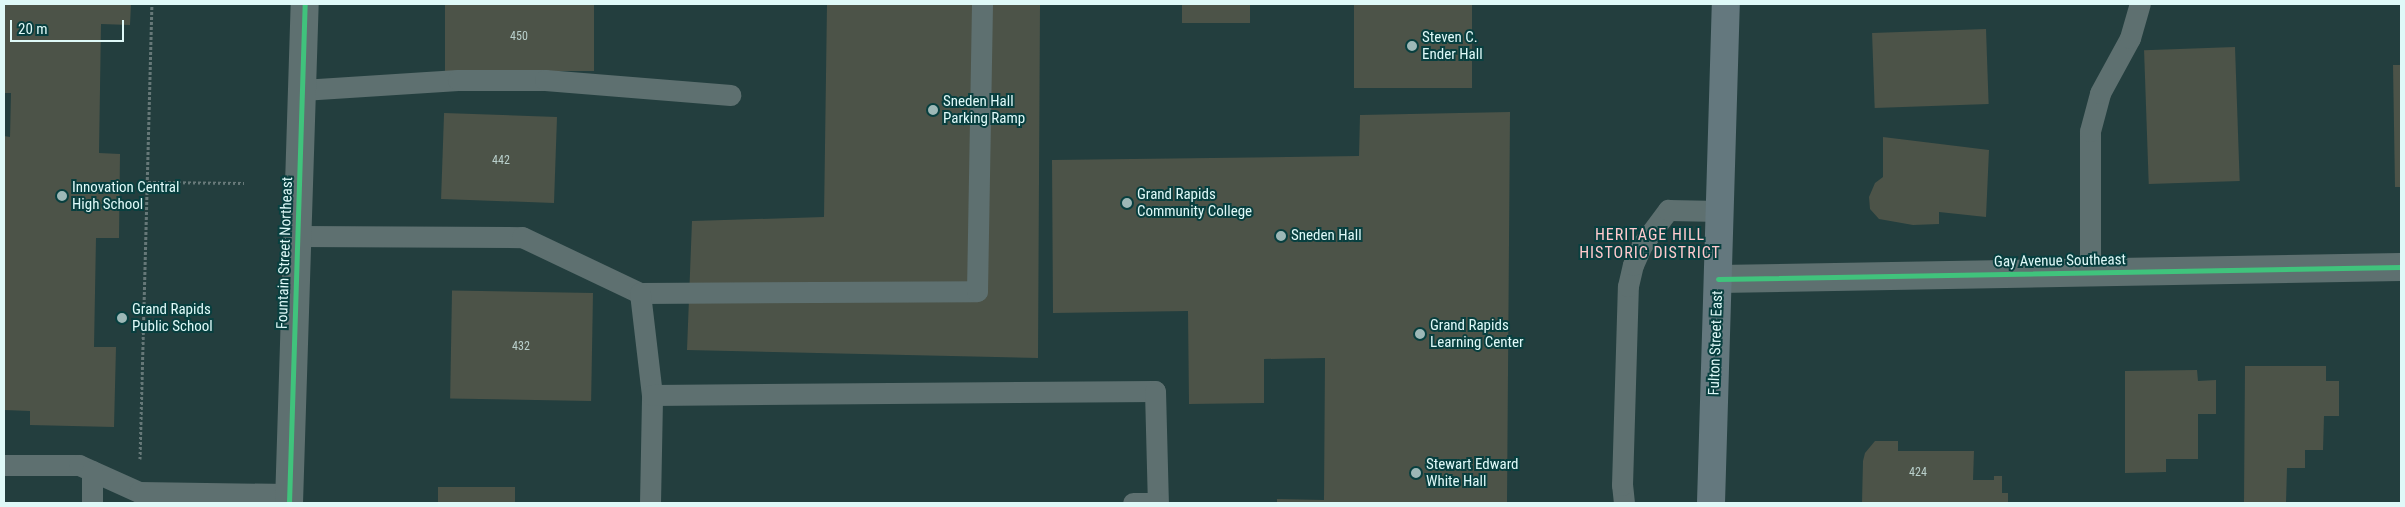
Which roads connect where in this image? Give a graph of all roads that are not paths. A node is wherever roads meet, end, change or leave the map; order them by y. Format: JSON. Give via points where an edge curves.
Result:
{"nodes":[{"id":1,"x":305,"y":4,"type":"edge"},
{"id":2,"x":982,"y":4,"type":"edge"},
{"id":3,"x":1726,"y":4,"type":"edge"},
{"id":4,"x":2140,"y":4,"type":"edge"},
{"id":5,"x":302,"y":90,"type":"junction"},
{"id":6,"x":730,"y":95,"type":"dead end"},
{"id":7,"x":1720,"y":211,"type":"junction"},
{"id":8,"x":298,"y":236,"type":"junction"},
{"id":9,"x":2401,"y":267,"type":"edge"},
{"id":10,"x":2090,"y":273,"type":"junction"},
{"id":11,"x":1718,"y":279,"type":"junction"},
{"id":12,"x":640,"y":293,"type":"junction"},
{"id":13,"x":652,"y":395,"type":"junction"},
{"id":14,"x":4,"y":465,"type":"edge"},
{"id":15,"x":92,"y":471,"type":"junction"},
{"id":16,"x":170,"y":498,"type":"edge"},
{"id":17,"x":289,"y":499,"type":"edge"},
{"id":18,"x":92,"y":503,"type":"edge"},
{"id":19,"x":650,"y":503,"type":"edge"},
{"id":20,"x":1133,"y":503,"type":"edge"},
{"id":21,"x":1158,"y":503,"type":"edge"},
{"id":22,"x":1624,"y":503,"type":"edge"},
{"id":23,"x":1711,"y":503,"type":"edge"}],
"edges":[{"from":1,"to":5,"type":"street","name":"Fountain Street Northeast"},
{"from":2,"to":12,"type":"lane","via":[[977,291]]},
{"from":3,"to":7,"type":"main road","name":"Fulton Street East"},
{"from":4,"to":10,"type":"lane","via":[[2130,38],[2100,93],[2090,131]]},
{"from":5,"to":6,"type":"lane","via":[[458,80],[545,80]]},
{"from":5,"to":8,"type":"street","name":"Fountain Street Northeast"},
{"from":7,"to":11,"type":"main road","name":"Fulton Street East"},
{"from":7,"to":22,"type":"lane","via":[[1668,210],[1642,245],[1633,265],[1628,286]]},
{"from":8,"to":12,"type":"lane","via":[[522,237]]},
{"from":8,"to":17,"type":"street","name":"Fountain Street Northeast"},
{"from":9,"to":10,"type":"street","name":"Gay Avenue Southeast"},
{"from":10,"to":11,"type":"street","name":"Gay Avenue Southeast"},
{"from":11,"to":23,"type":"main road","name":"Fulton Street East"},
{"from":12,"to":13,"type":"lane"},
{"from":13,"to":19,"type":"lane"},
{"from":13,"to":21,"type":"lane","via":[[1156,391]]},
{"from":14,"to":15,"type":"lane","via":[[79,465]]},
{"from":15,"to":16,"type":"lane","via":[[139,492]]},
{"from":15,"to":18,"type":"lane"},
{"from":16,"to":17,"type":"lane"},
{"from":20,"to":21,"type":"lane"}]}
